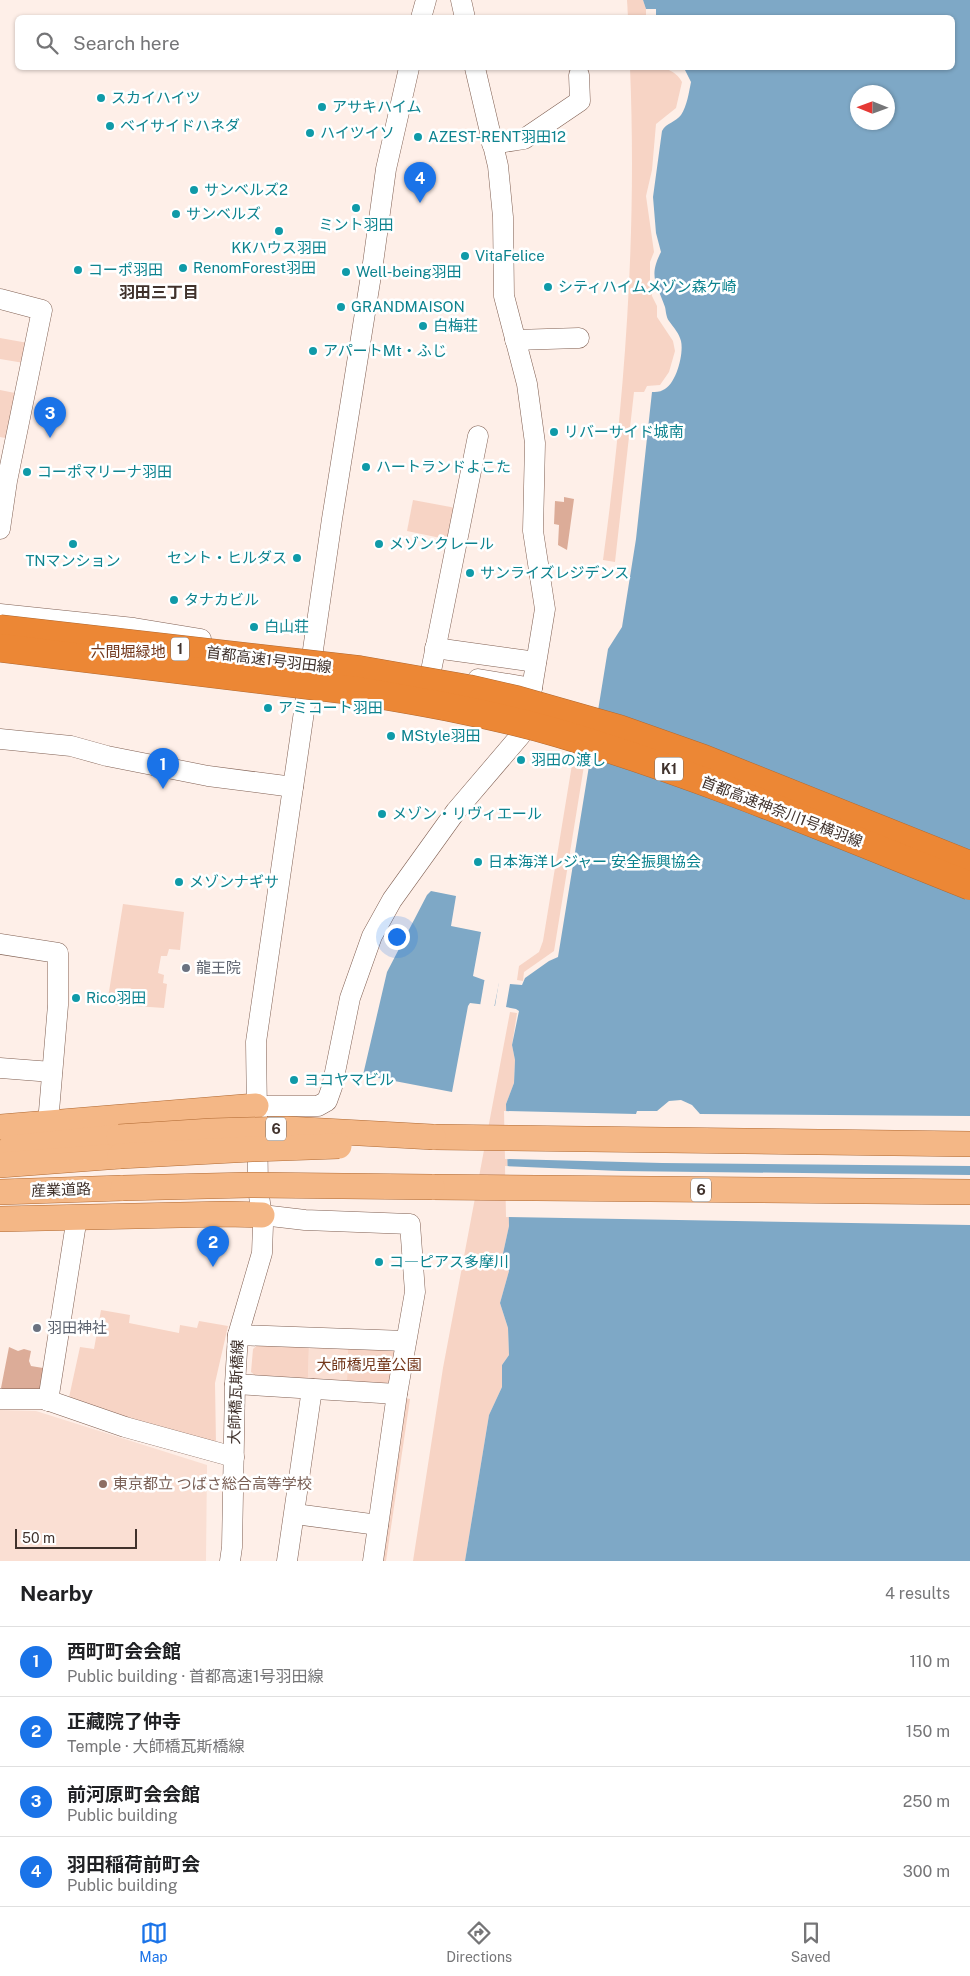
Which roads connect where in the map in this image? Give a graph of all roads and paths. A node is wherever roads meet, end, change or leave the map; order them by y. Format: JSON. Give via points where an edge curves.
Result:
{"nodes":[{"id":1,"x":426,"y":0,"type":"edge"},
{"id":2,"x":461,"y":0,"type":"edge"},
{"id":3,"x":422,"y":15,"type":"edge"},
{"id":4,"x":464,"y":15,"type":"edge"},
{"id":5,"x":409,"y":70,"type":"edge"},
{"id":6,"x":475,"y":70,"type":"edge"},
{"id":7,"x":579,"y":75,"type":"dead end"},
{"id":8,"x":492,"y":144,"type":"junction"},
{"id":9,"x":0,"y":299,"type":"edge"},
{"id":10,"x":579,"y":338,"type":"dead end"},
{"id":11,"x":515,"y":340,"type":"junction"},
{"id":12,"x":478,"y":436,"type":"dead end"},
{"id":13,"x":0,"y":529,"type":"edge"},
{"id":14,"x":0,"y":614,"type":"edge"},
{"id":15,"x":0,"y":629,"type":"edge"},
{"id":16,"x":0,"y":648,"type":"edge"},
{"id":17,"x":436,"y":648,"type":"junction"},
{"id":18,"x":312,"y":654,"type":"junction"},
{"id":19,"x":0,"y":656,"type":"edge"},
{"id":20,"x":536,"y":662,"type":"junction"},
{"id":21,"x":431,"y":671,"type":"junction"},
{"id":22,"x":359,"y":681,"type":"junction"},
{"id":23,"x":532,"y":688,"type":"junction"},
{"id":24,"x":308,"y":695,"type":"junction"},
{"id":25,"x":521,"y":734,"type":"junction"},
{"id":26,"x":0,"y":739,"type":"edge"},
{"id":27,"x":293,"y":787,"type":"junction"},
{"id":28,"x":970,"y":865,"type":"edge"},
{"id":29,"x":970,"y":886,"type":"edge"},
{"id":30,"x":0,"y":944,"type":"edge"},
{"id":31,"x":0,"y":1068,"type":"edge"},
{"id":32,"x":52,"y":1072,"type":"junction"},
{"id":33,"x":256,"y":1106,"type":"junction"},
{"id":34,"x":48,"y":1123,"type":"junction"},
{"id":35,"x":0,"y":1126,"type":"edge"},
{"id":36,"x":970,"y":1144,"type":"edge"},
{"id":37,"x":119,"y":1146,"type":"junction"},
{"id":38,"x":0,"y":1149,"type":"edge"},
{"id":39,"x":0,"y":1165,"type":"edge"},
{"id":40,"x":0,"y":1192,"type":"edge"},
{"id":41,"x":970,"y":1192,"type":"edge"},
{"id":42,"x":262,"y":1215,"type":"junction"},
{"id":43,"x":77,"y":1216,"type":"junction"},
{"id":44,"x":0,"y":1219,"type":"edge"},
{"id":45,"x":238,"y":1335,"type":"junction"},
{"id":46,"x":406,"y":1341,"type":"junction"},
{"id":47,"x":235,"y":1384,"type":"junction"},
{"id":48,"x":312,"y":1389,"type":"junction"},
{"id":49,"x":398,"y":1394,"type":"junction"},
{"id":50,"x":0,"y":1399,"type":"edge"},
{"id":51,"x":48,"y":1401,"type":"junction"},
{"id":52,"x":234,"y":1457,"type":"junction"},
{"id":53,"x":295,"y":1514,"type":"junction"},
{"id":54,"x":378,"y":1525,"type":"junction"},
{"id":55,"x":230,"y":1561,"type":"edge"},
{"id":56,"x":287,"y":1561,"type":"edge"},
{"id":57,"x":373,"y":1561,"type":"edge"}],
"edges":[{"from":1,"to":3,"type":"street"},
{"from":2,"to":4,"type":"street"},
{"from":5,"to":18,"type":"street","name":"大師橋瓦斯橋線","via":[[386,169]]},
{"from":6,"to":8,"type":"street"},
{"from":7,"to":8,"type":"street","via":[[580,101],[524,139]]},
{"from":8,"to":11,"type":"street","via":[[498,166],[503,217],[504,296]]},
{"from":9,"to":13,"type":"street","via":[[42,310]]},
{"from":10,"to":11,"type":"street"},
{"from":11,"to":20,"type":"street","via":[[527,384],[535,443],[533,531],[545,609]]},
{"from":12,"to":17,"type":"street"},
{"from":14,"to":18,"type":"street","via":[[134,628]]},
{"from":15,"to":22,"type":"highway","name":"首都高速1号羽田線","number":"1","bridge":true},
{"from":16,"to":22,"type":"highway","name":"首都高速1号羽田線","number":"1","bridge":true},
{"from":17,"to":20,"type":"street"},
{"from":17,"to":21,"type":"street"},
{"from":18,"to":21,"type":"street"},
{"from":18,"to":24,"type":"street","name":"大師橋瓦斯橋線"},
{"from":19,"to":24,"type":"street","via":[[125,676]]},
{"from":20,"to":23,"type":"street"},
{"from":21,"to":23,"type":"street"},
{"from":22,"to":28,"type":"highway","name":"首都高速神奈川1号横羽線","number":"K1","bridge":true,"via":[[469,689],[620,729]]},
{"from":22,"to":29,"type":"highway","name":"首都高速神奈川1号横羽線","number":"K1","bridge":true,"via":[[413,700],[512,720],[612,750],[714,785]]},
{"from":23,"to":25,"type":"street"},
{"from":24,"to":25,"type":"street"},
{"from":24,"to":27,"type":"street","name":"大師橋瓦斯橋線"},
{"from":25,"to":33,"type":"street","via":[[473,790],[416,866],[372,936],[350,998],[327,1101],[318,1106]]},
{"from":26,"to":27,"type":"street","via":[[71,746],[208,776]]},
{"from":27,"to":33,"type":"street","name":"大師橋瓦斯橋線","via":[[256,1042]]},
{"from":30,"to":32,"type":"street","via":[[58,953],[58,1005]]},
{"from":31,"to":32,"type":"street"},
{"from":32,"to":34,"type":"street"},
{"from":33,"to":34,"type":"main road"},
{"from":33,"to":42,"type":"street","name":"大師橋瓦斯橋線","via":[[258,1188]]},
{"from":34,"to":35,"type":"main road"},
{"from":36,"to":37,"type":"main road","number":"6","bridge":true,"via":[[433,1137],[389,1145],[252,1149]]},
{"from":37,"to":38,"type":"main road","number":"6"},
{"from":37,"to":39,"type":"main road","name":"産業道路","number":"6"},
{"from":40,"to":41,"type":"main road","name":"産業道路","number":"6","bridge":true,"via":[[249,1185]]},
{"from":42,"to":43,"type":"main road"},
{"from":42,"to":45,"type":"street","name":"大師橋瓦斯橋線","via":[[262,1253]]},
{"from":42,"to":46,"type":"street","via":[[410,1224],[415,1292]]},
{"from":43,"to":44,"type":"main road"},
{"from":43,"to":51,"type":"street"},
{"from":45,"to":46,"type":"street"},
{"from":45,"to":47,"type":"street","name":"大師橋瓦斯橋線"},
{"from":46,"to":49,"type":"street"},
{"from":47,"to":48,"type":"street"},
{"from":47,"to":52,"type":"street","name":"大師橋瓦斯橋線"},
{"from":48,"to":49,"type":"street"},
{"from":48,"to":53,"type":"street"},
{"from":49,"to":54,"type":"street"},
{"from":50,"to":51,"type":"street"},
{"from":51,"to":52,"type":"street"},
{"from":52,"to":55,"type":"street","name":"大師橋瓦斯橋線"},
{"from":53,"to":54,"type":"street"},
{"from":53,"to":56,"type":"street"},
{"from":54,"to":57,"type":"street"}]}
